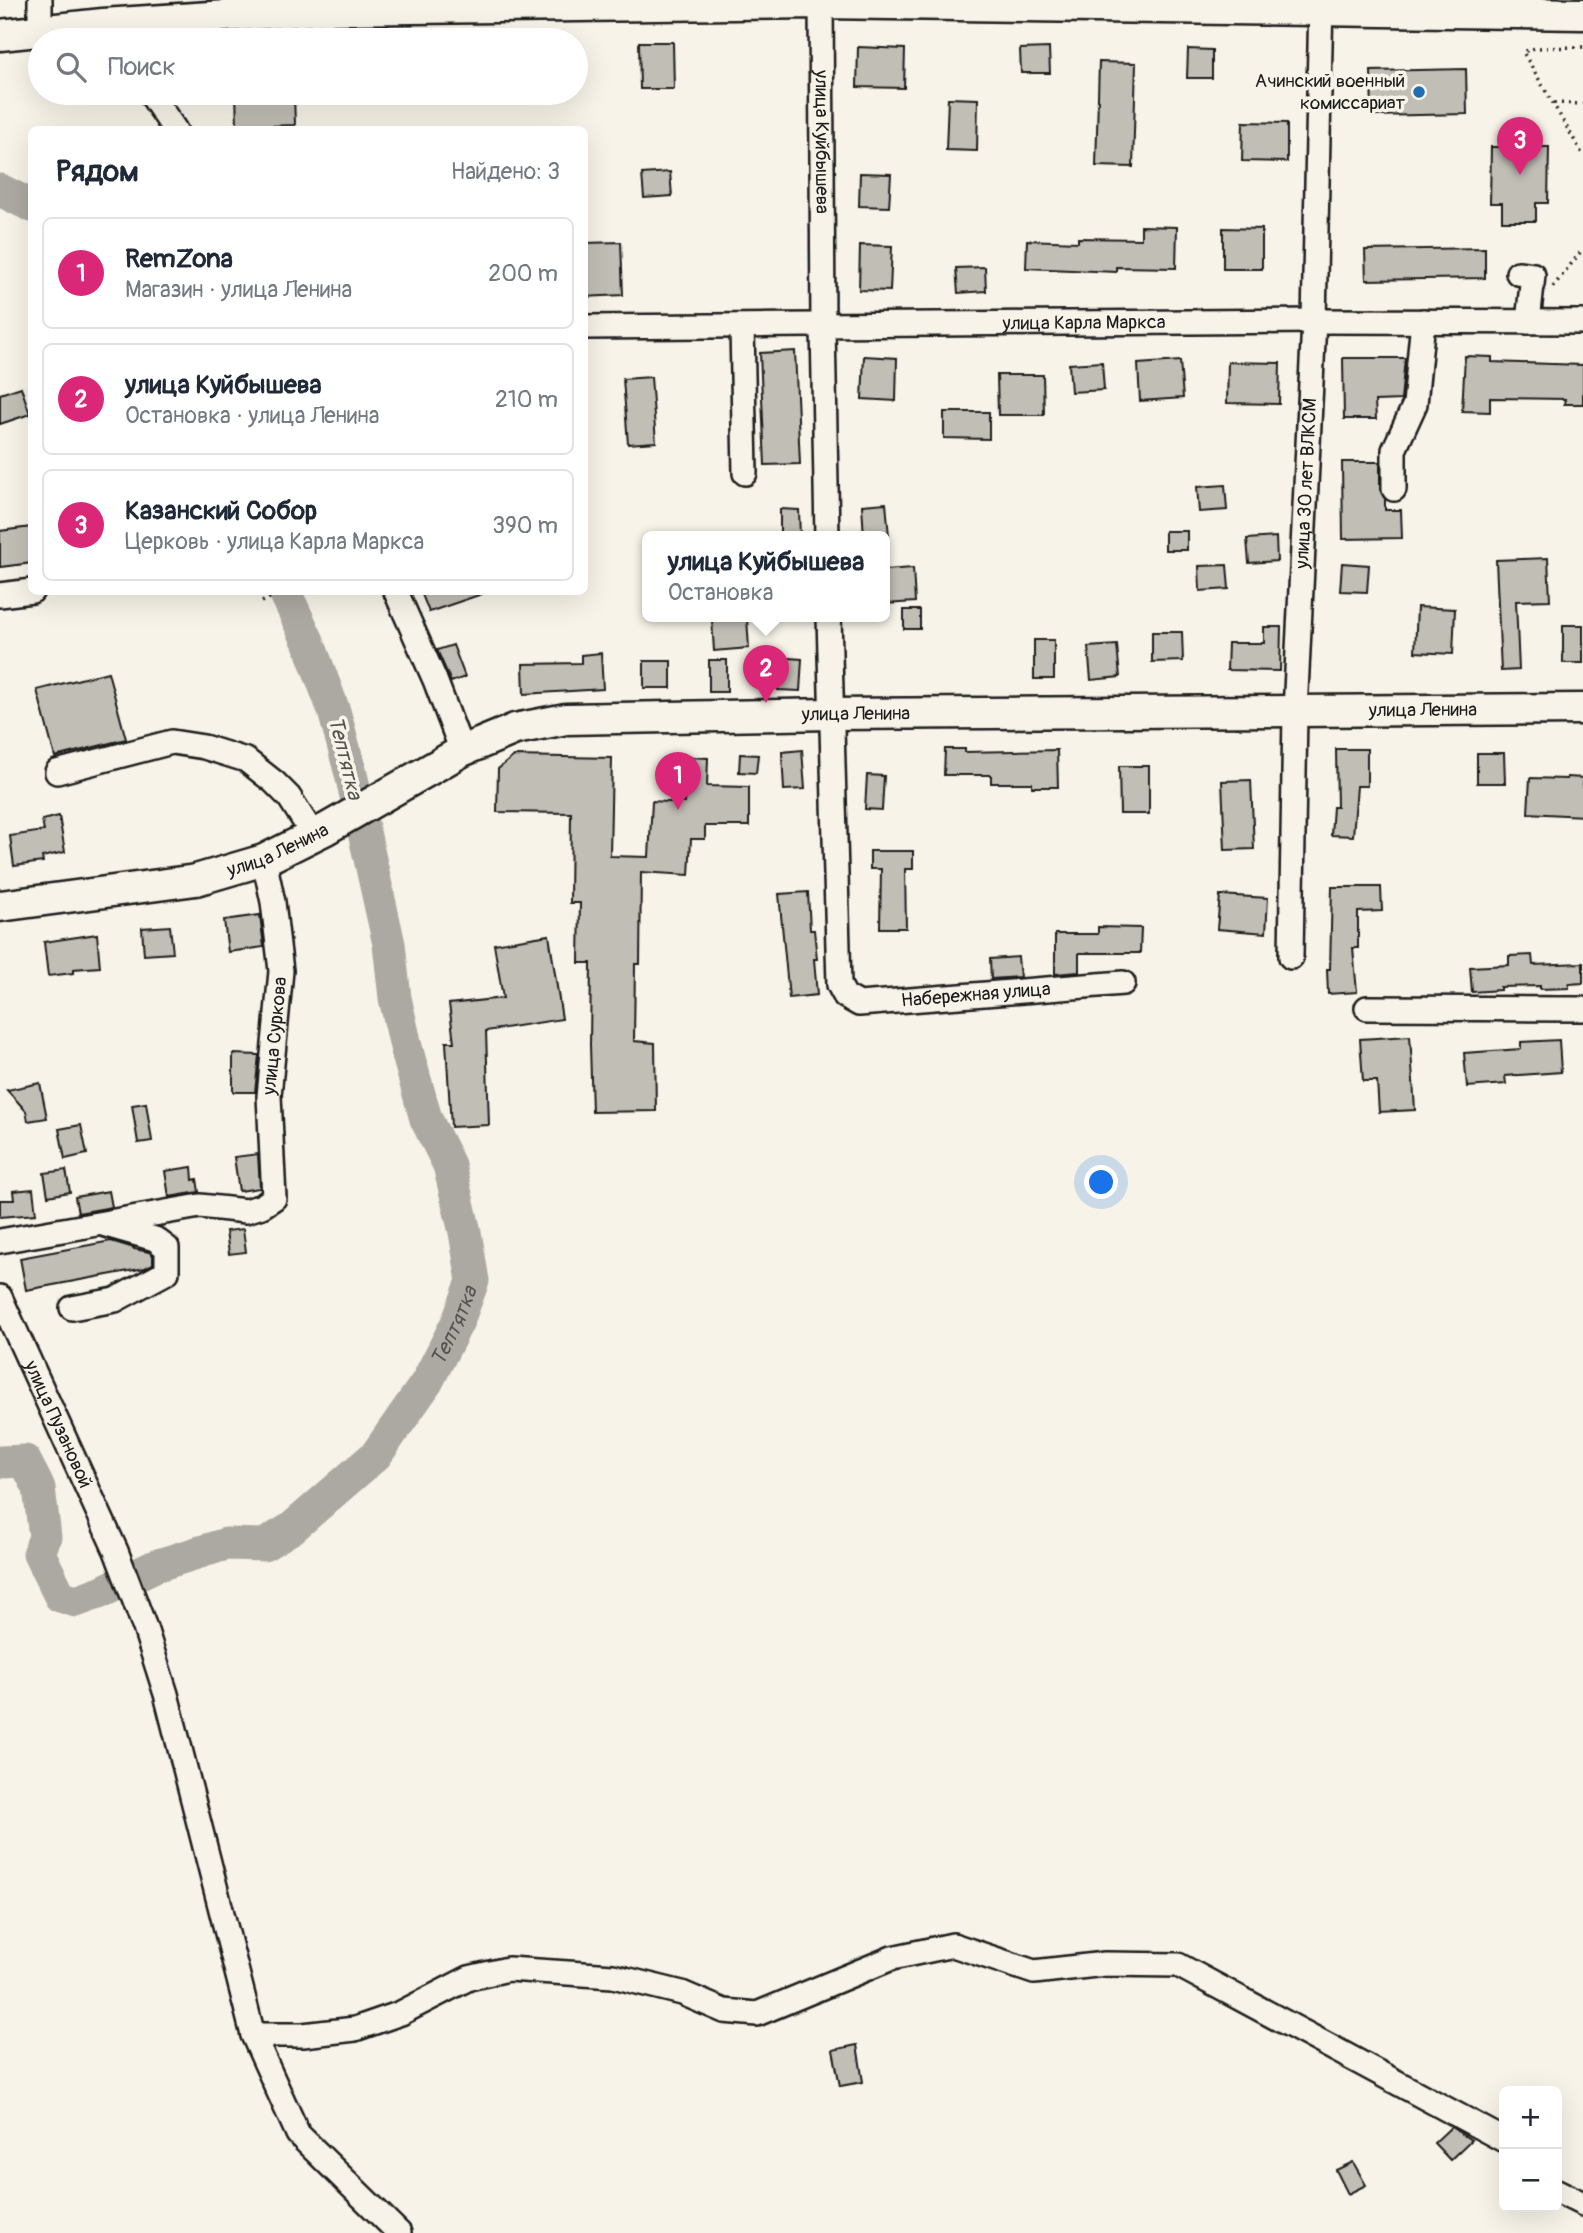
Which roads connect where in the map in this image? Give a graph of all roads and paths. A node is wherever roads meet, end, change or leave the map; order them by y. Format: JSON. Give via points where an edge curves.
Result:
{"nodes":[{"id":1,"x":821,"y":2,"type":"edge"},
{"id":2,"x":1001,"y":3,"type":"edge"},
{"id":3,"x":330,"y":5,"type":"edge"},
{"id":4,"x":1321,"y":5,"type":"edge"},
{"id":5,"x":1583,"y":14,"type":"edge"},
{"id":6,"x":40,"y":15,"type":"edge"},
{"id":7,"x":93,"y":28,"type":"edge"},
{"id":8,"x":142,"y":28,"type":"edge"},
{"id":9,"x":0,"y":35,"type":"edge"},
{"id":10,"x":1583,"y":47,"type":"edge"},
{"id":11,"x":1553,"y":103,"type":"junction"},
{"id":12,"x":1583,"y":104,"type":"edge"},
{"id":13,"x":158,"y":105,"type":"edge"},
{"id":14,"x":172,"y":126,"type":"edge"},
{"id":15,"x":1583,"y":155,"type":"edge"},
{"id":16,"x":1583,"y":249,"type":"edge"},
{"id":17,"x":1518,"y":273,"type":"dead end"},
{"id":18,"x":1314,"y":321,"type":"junction"},
{"id":19,"x":1423,"y":321,"type":"junction"},
{"id":20,"x":1536,"y":321,"type":"junction"},
{"id":21,"x":1583,"y":322,"type":"edge"},
{"id":22,"x":823,"y":326,"type":"junction"},
{"id":23,"x":588,"y":327,"type":"edge"},
{"id":24,"x":742,"y":327,"type":"junction"},
{"id":25,"x":745,"y":473,"type":"dead end"},
{"id":26,"x":1394,"y":489,"type":"dead end"},
{"id":27,"x":827,"y":531,"type":"edge"},
{"id":28,"x":28,"y":592,"type":"edge"},
{"id":29,"x":0,"y":595,"type":"edge"},
{"id":30,"x":275,"y":595,"type":"edge"},
{"id":31,"x":397,"y":595,"type":"edge"},
{"id":32,"x":262,"y":602,"type":"dead end"},
{"id":33,"x":829,"y":622,"type":"edge"},
{"id":34,"x":1583,"y":709,"type":"edge"},
{"id":35,"x":1295,"y":712,"type":"junction"},
{"id":36,"x":831,"y":715,"type":"junction"},
{"id":37,"x":462,"y":751,"type":"junction"},
{"id":38,"x":57,"y":772,"type":"dead end"},
{"id":39,"x":320,"y":832,"type":"junction"},
{"id":40,"x":264,"y":860,"type":"junction"},
{"id":41,"x":0,"y":906,"type":"edge"},
{"id":42,"x":1291,"y":957,"type":"dead end"},
{"id":43,"x":1123,"y":983,"type":"dead end"},
{"id":44,"x":1367,"y":1008,"type":"dead end"},
{"id":45,"x":1583,"y":1009,"type":"edge"},
{"id":46,"x":99,"y":1223,"type":"junction"},
{"id":47,"x":0,"y":1241,"type":"edge"},
{"id":48,"x":0,"y":1297,"type":"edge"},
{"id":49,"x":72,"y":1308,"type":"dead end"},
{"id":50,"x":253,"y":2035,"type":"junction"},
{"id":51,"x":1499,"y":2137,"type":"edge"},
{"id":52,"x":1562,"y":2194,"type":"edge"},
{"id":53,"x":1583,"y":2204,"type":"edge"},
{"id":54,"x":399,"y":2233,"type":"edge"}],
"edges":[{"from":1,"to":2,"type":"main road"},
{"from":1,"to":3,"type":"main road"},
{"from":1,"to":22,"type":"street","name":"улица Куйбышева"},
{"from":2,"to":4,"type":"main road"},
{"from":3,"to":8,"type":"main road"},
{"from":4,"to":5,"type":"main road"},
{"from":4,"to":18,"type":"street","name":"улица 30 лет ВЛКСМ"},
{"from":6,"to":7,"type":"main road"},
{"from":6,"to":9,"type":"main road"},
{"from":10,"to":11,"type":"path","via":[[1523,52]]},
{"from":11,"to":12,"type":"path"},
{"from":11,"to":15,"type":"path"},
{"from":13,"to":14,"type":"street"},
{"from":16,"to":20,"type":"path","via":[[1556,281]]},
{"from":17,"to":20,"type":"street","via":[[1533,275]]},
{"from":18,"to":19,"type":"street","name":"улица Карла Маркса"},
{"from":18,"to":22,"type":"street","name":"улица Карла Маркса"},
{"from":18,"to":35,"type":"street","name":"улица 30 лет ВЛКСМ"},
{"from":19,"to":20,"type":"street","name":"улица Карла Маркса"},
{"from":19,"to":26,"type":"street","via":[[1415,404],[1394,450]]},
{"from":20,"to":21,"type":"street","name":"улица Карла Маркса"},
{"from":22,"to":24,"type":"street","name":"улица Карла Маркса"},
{"from":22,"to":27,"type":"street","name":"улица Куйбышева"},
{"from":23,"to":24,"type":"street","name":"улица Карла Маркса"},
{"from":24,"to":25,"type":"street"},
{"from":28,"to":29,"type":"street"},
{"from":30,"to":32,"type":"path"},
{"from":31,"to":37,"type":"street"},
{"from":33,"to":36,"type":"street"},
{"from":34,"to":35,"type":"main road","name":"улица Ленина"},
{"from":35,"to":36,"type":"main road","name":"улица Ленина"},
{"from":35,"to":42,"type":"street","name":"улица 30 лет ВЛКСМ"},
{"from":36,"to":37,"type":"main road","name":"улица Ленина","via":[[566,719],[515,729]]},
{"from":36,"to":43,"type":"street","name":"Набережная улица","via":[[839,985],[845,996],[859,1003]]},
{"from":37,"to":39,"type":"main road","name":"улица Ленина"},
{"from":38,"to":39,"type":"street","via":[[172,742],[204,747],[246,760],[274,782]]},
{"from":39,"to":40,"type":"main road","name":"улица Ленина"},
{"from":40,"to":41,"type":"main road","name":"улица Ленина","via":[[196,880]]},
{"from":40,"to":46,"type":"street","name":"улица Суркова","via":[[281,971],[269,1096],[274,1198],[246,1211],[200,1206]]},
{"from":44,"to":45,"type":"street"},
{"from":46,"to":47,"type":"street"},
{"from":46,"to":49,"type":"street","via":[[155,1239],[167,1248],[167,1272],[115,1300]]},
{"from":48,"to":50,"type":"street","name":"улица Пузановой","via":[[116,1551],[145,1628]]},
{"from":50,"to":51,"type":"street","via":[[355,2029],[401,2013],[469,1978],[508,1969],[613,1976],[682,1993],[724,2011],[757,2014],[892,1958],[953,1945],[1034,1972],[1105,1964],[1178,1965]]},
{"from":50,"to":54,"type":"street","name":"улица Пузановой","via":[[298,2134]]},
{"from":52,"to":53,"type":"street"}]}
